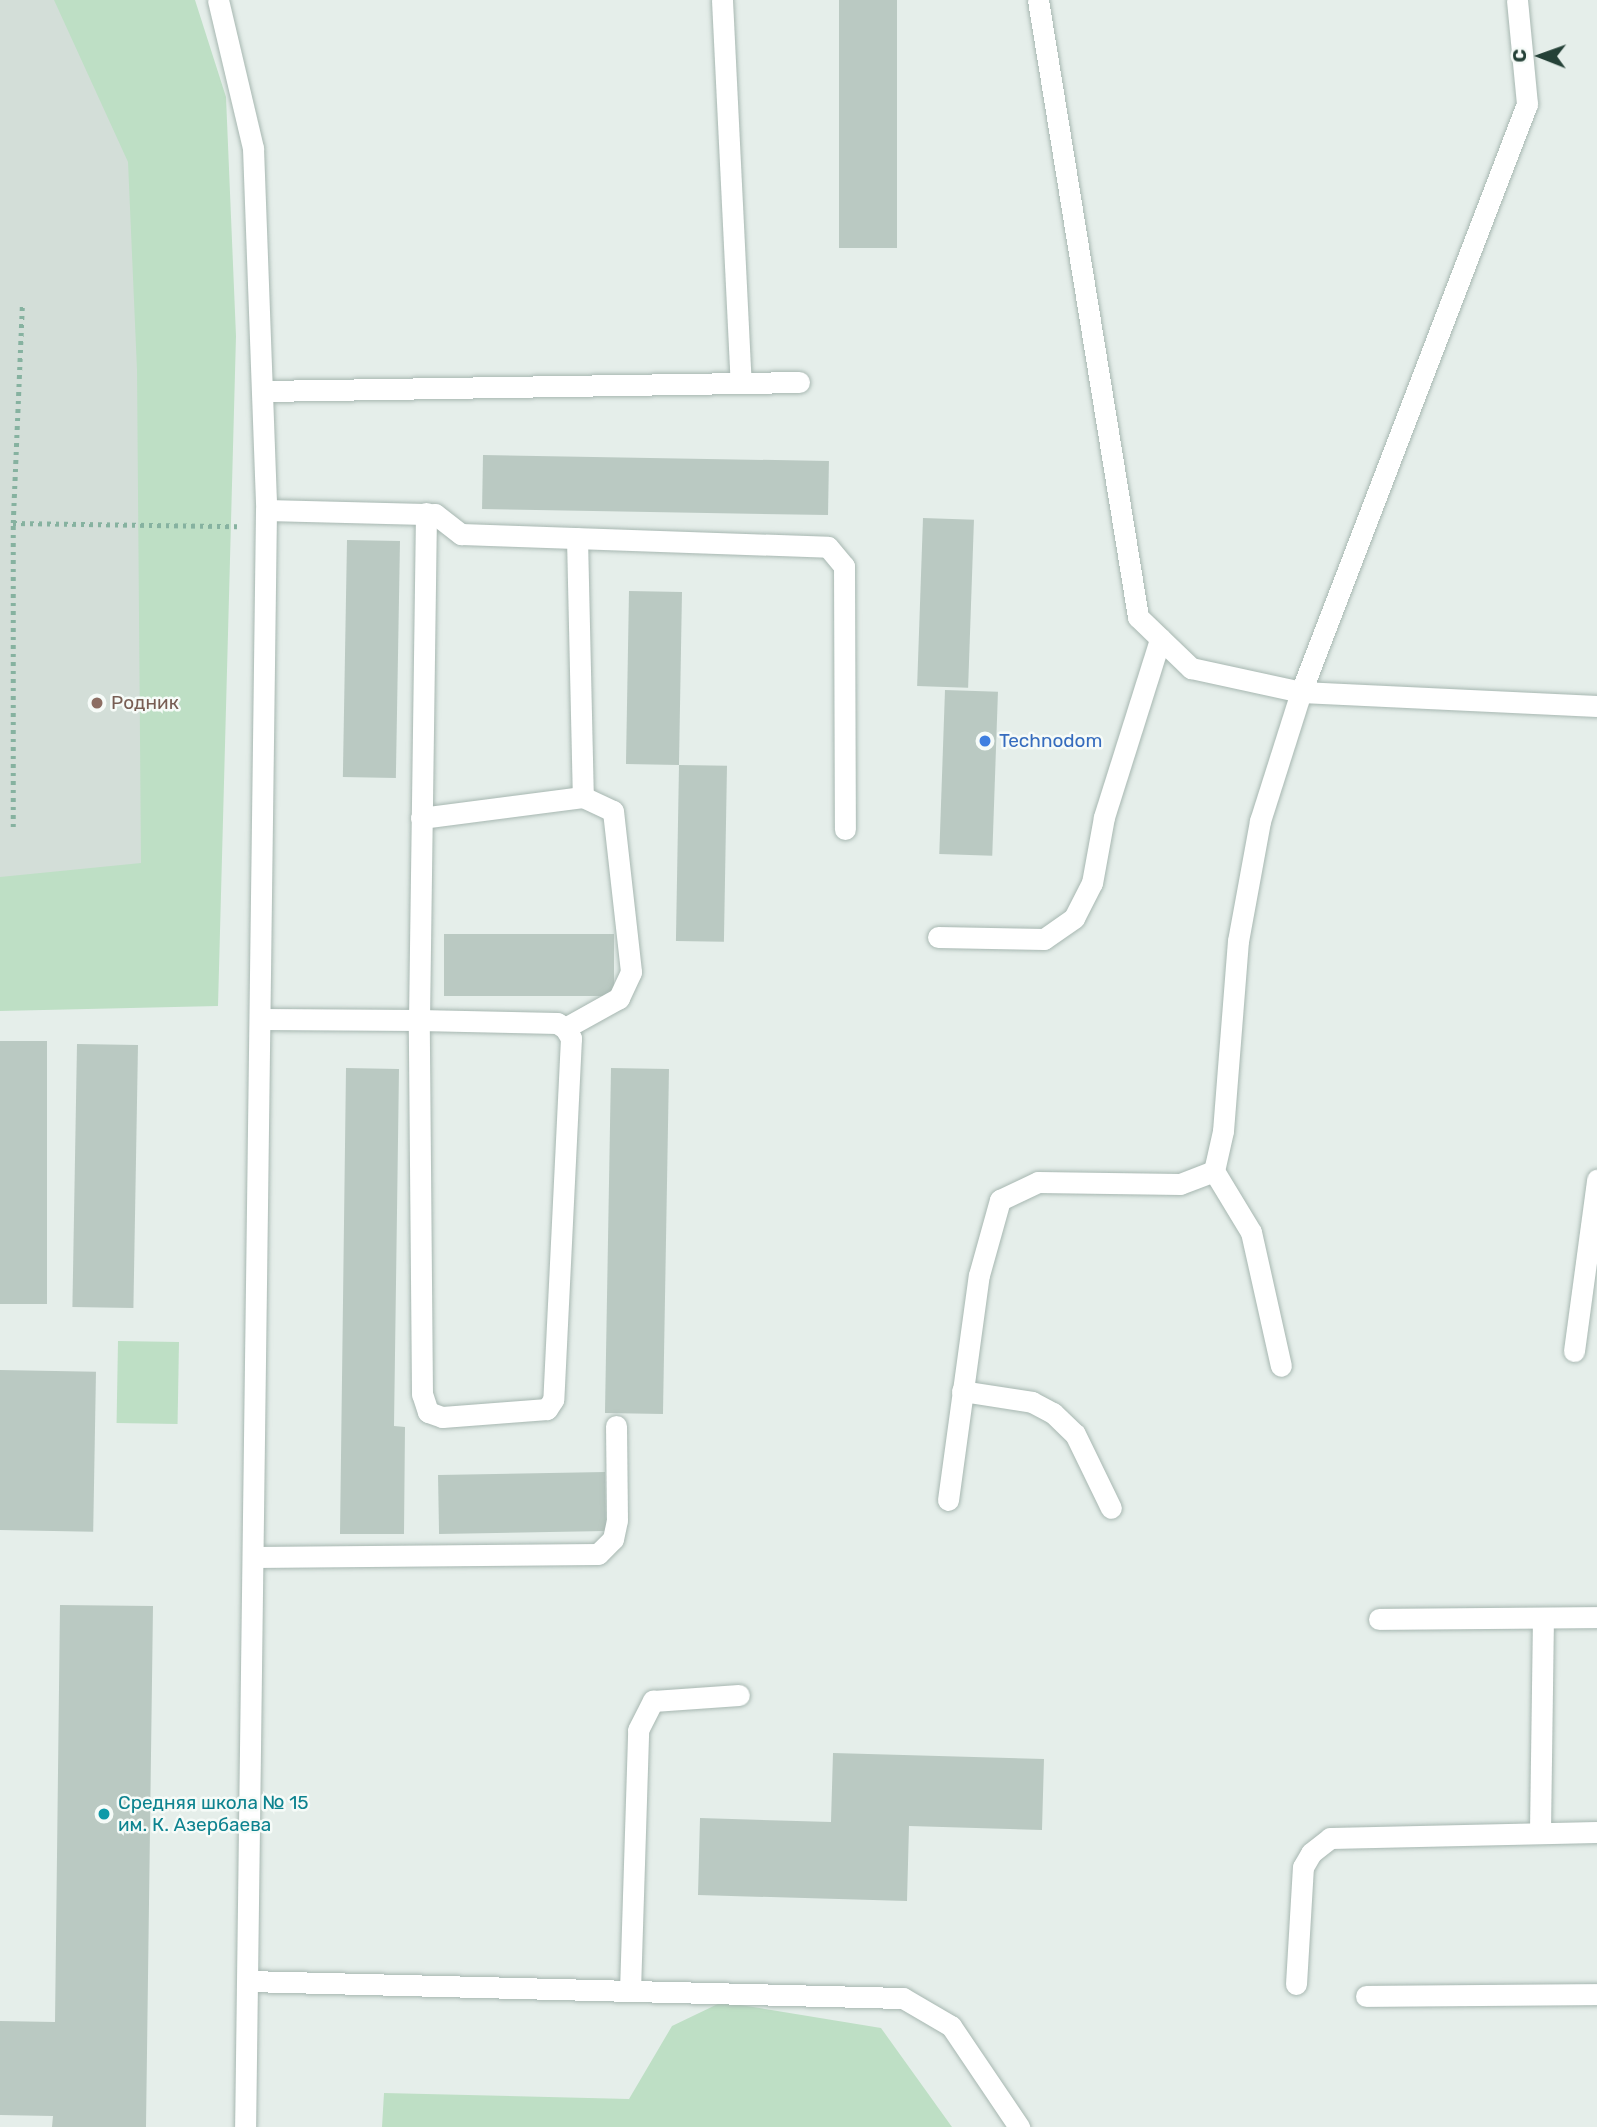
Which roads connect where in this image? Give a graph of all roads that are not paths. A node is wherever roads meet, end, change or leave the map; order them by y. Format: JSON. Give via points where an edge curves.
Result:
{"nodes":[{"id":1,"x":218,"y":0,"type":"edge"},
{"id":2,"x":722,"y":0,"type":"edge"},
{"id":3,"x":1038,"y":0,"type":"edge"},
{"id":4,"x":1517,"y":0,"type":"edge"},
{"id":5,"x":799,"y":382,"type":"dead end"},
{"id":6,"x":741,"y":383,"type":"junction"},
{"id":7,"x":264,"y":391,"type":"junction"},
{"id":8,"x":426,"y":513,"type":"junction"},
{"id":9,"x":266,"y":518,"type":"junction"},
{"id":10,"x":577,"y":538,"type":"junction"},
{"id":11,"x":1160,"y":639,"type":"junction"},
{"id":12,"x":1301,"y":692,"type":"junction"},
{"id":13,"x":1597,"y":706,"type":"edge"},
{"id":14,"x":583,"y":797,"type":"junction"},
{"id":15,"x":421,"y":818,"type":"junction"},
{"id":16,"x":845,"y":829,"type":"dead end"},
{"id":17,"x":938,"y":937,"type":"dead end"},
{"id":18,"x":261,"y":1019,"type":"junction"},
{"id":19,"x":419,"y":1020,"type":"junction"},
{"id":20,"x":565,"y":1028,"type":"junction"},
{"id":21,"x":1214,"y":1171,"type":"junction"},
{"id":22,"x":1597,"y":1180,"type":"edge"},
{"id":23,"x":1574,"y":1351,"type":"dead end"},
{"id":24,"x":1281,"y":1366,"type":"dead end"},
{"id":25,"x":962,"y":1391,"type":"junction"},
{"id":26,"x":617,"y":1426,"type":"dead end"},
{"id":27,"x":948,"y":1500,"type":"dead end"},
{"id":28,"x":1111,"y":1508,"type":"dead end"},
{"id":29,"x":254,"y":1557,"type":"junction"},
{"id":30,"x":1597,"y":1617,"type":"edge"},
{"id":31,"x":1543,"y":1618,"type":"junction"},
{"id":32,"x":1378,"y":1619,"type":"dead end"},
{"id":33,"x":739,"y":1695,"type":"dead end"},
{"id":34,"x":1539,"y":1831,"type":"junction"},
{"id":35,"x":1597,"y":1832,"type":"edge"},
{"id":36,"x":248,"y":1982,"type":"junction"},
{"id":37,"x":1296,"y":1984,"type":"dead end"},
{"id":38,"x":630,"y":1991,"type":"junction"},
{"id":39,"x":1597,"y":1994,"type":"edge"},
{"id":40,"x":1366,"y":1996,"type":"dead end"},
{"id":41,"x":245,"y":2127,"type":"edge"},
{"id":42,"x":1019,"y":2127,"type":"edge"}],
"edges":[{"from":1,"to":7,"type":"street","via":[[253,148]]},
{"from":2,"to":6,"type":"street"},
{"from":3,"to":11,"type":"street","via":[[1139,617]]},
{"from":4,"to":12,"type":"street","via":[[1527,104]]},
{"from":5,"to":6,"type":"street"},
{"from":6,"to":7,"type":"street"},
{"from":7,"to":9,"type":"street"},
{"from":8,"to":9,"type":"street"},
{"from":8,"to":10,"type":"street","via":[[444,519],[461,534]]},
{"from":8,"to":15,"type":"street"},
{"from":9,"to":18,"type":"street"},
{"from":10,"to":14,"type":"street"},
{"from":10,"to":16,"type":"street","via":[[828,547],[837,554],[844,566]]},
{"from":11,"to":12,"type":"street","via":[[1191,668]]},
{"from":11,"to":17,"type":"street","via":[[1104,817],[1092,883],[1073,918],[1044,939]]},
{"from":12,"to":13,"type":"street"},
{"from":12,"to":21,"type":"street","via":[[1260,821],[1240,928],[1227,1039],[1223,1131]]},
{"from":14,"to":15,"type":"street"},
{"from":14,"to":20,"type":"street","via":[[613,811],[631,972],[619,998]]},
{"from":15,"to":19,"type":"street"},
{"from":18,"to":19,"type":"street"},
{"from":18,"to":29,"type":"street"},
{"from":19,"to":20,"type":"street","via":[[557,1023]]},
{"from":19,"to":20,"type":"street","via":[[422,1394],[428,1412],[442,1417],[536,1413],[547,1409],[553,1400],[571,1038]]},
{"from":21,"to":24,"type":"street","via":[[1251,1232]]},
{"from":21,"to":25,"type":"street","via":[[1180,1184],[1038,1182],[1000,1200],[979,1275]]},
{"from":22,"to":23,"type":"street"},
{"from":25,"to":27,"type":"street"},
{"from":25,"to":28,"type":"street","via":[[1032,1402],[1053,1413],[1075,1434]]},
{"from":26,"to":29,"type":"street","via":[[617,1520],[613,1539],[598,1554]]},
{"from":29,"to":36,"type":"street"},
{"from":30,"to":31,"type":"street"},
{"from":31,"to":32,"type":"street"},
{"from":31,"to":34,"type":"street"},
{"from":33,"to":38,"type":"street","via":[[653,1701],[638,1730]]},
{"from":34,"to":35,"type":"street"},
{"from":34,"to":37,"type":"street","via":[[1330,1838],[1311,1853],[1303,1867]]},
{"from":36,"to":38,"type":"street"},
{"from":36,"to":41,"type":"street"},
{"from":38,"to":42,"type":"street","via":[[903,1998],[951,2026]]},
{"from":39,"to":40,"type":"street"}]}
